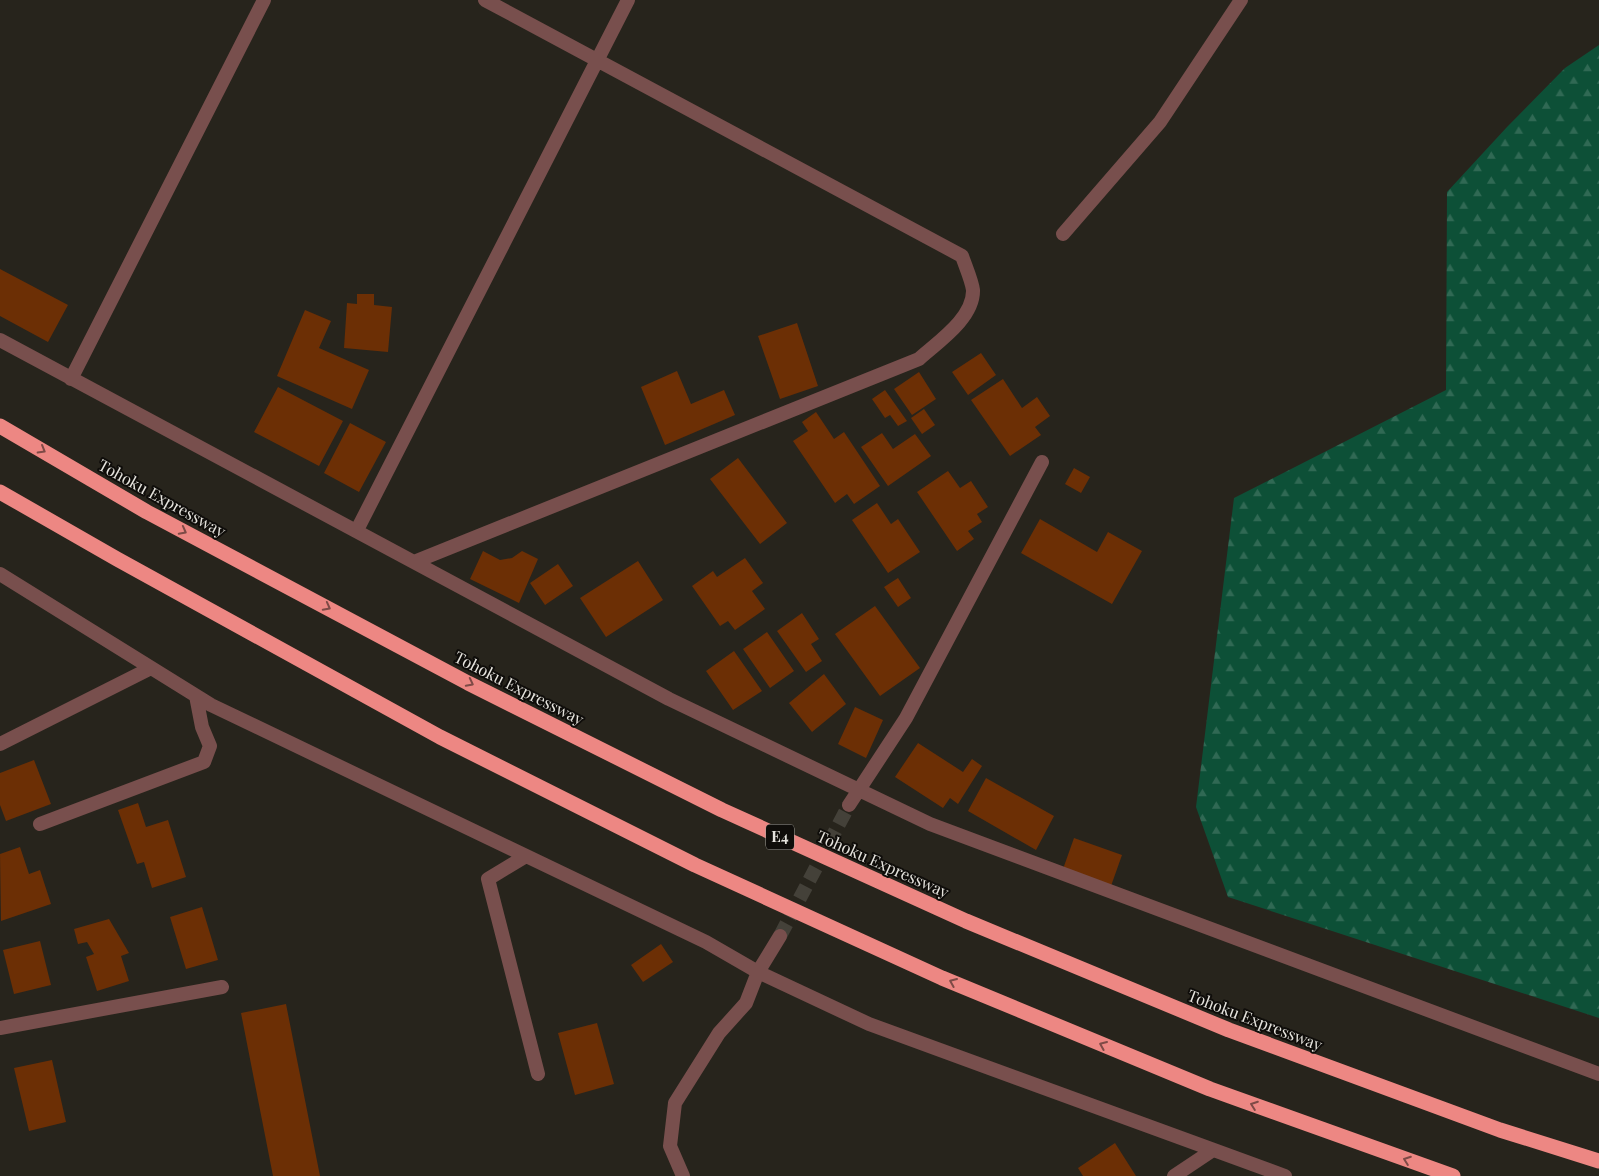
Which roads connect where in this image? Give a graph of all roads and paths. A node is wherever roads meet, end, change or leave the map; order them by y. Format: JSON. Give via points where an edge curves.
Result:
{"nodes":[{"id":1,"x":264,"y":0,"type":"edge"},
{"id":2,"x":485,"y":0,"type":"edge"},
{"id":3,"x":628,"y":0,"type":"edge"},
{"id":4,"x":1242,"y":0,"type":"edge"},
{"id":5,"x":597,"y":61,"type":"junction"},
{"id":6,"x":1063,"y":234,"type":"dead end"},
{"id":7,"x":0,"y":340,"type":"edge"},
{"id":8,"x":71,"y":379,"type":"junction"},
{"id":9,"x":0,"y":426,"type":"edge"},
{"id":10,"x":1042,"y":462,"type":"dead end"},
{"id":11,"x":0,"y":492,"type":"edge"},
{"id":12,"x":357,"y":530,"type":"junction"},
{"id":13,"x":414,"y":562,"type":"junction"},
{"id":14,"x":0,"y":574,"type":"edge"},
{"id":15,"x":151,"y":668,"type":"junction"},
{"id":16,"x":196,"y":696,"type":"junction"},
{"id":17,"x":0,"y":744,"type":"edge"},
{"id":18,"x":858,"y":790,"type":"junction"},
{"id":19,"x":849,"y":805,"type":"tunnel mouth"},
{"id":20,"x":40,"y":824,"type":"dead end"},
{"id":21,"x":526,"y":856,"type":"junction"},
{"id":22,"x":780,"y":936,"type":"tunnel mouth"},
{"id":23,"x":758,"y":972,"type":"junction"},
{"id":24,"x":222,"y":987,"type":"dead end"},
{"id":25,"x":0,"y":1028,"type":"edge"},
{"id":26,"x":538,"y":1074,"type":"dead end"},
{"id":27,"x":1599,"y":1074,"type":"edge"},
{"id":28,"x":1213,"y":1150,"type":"junction"},
{"id":29,"x":1599,"y":1161,"type":"edge"},
{"id":30,"x":683,"y":1176,"type":"edge"},
{"id":31,"x":1174,"y":1176,"type":"edge"},
{"id":32,"x":1285,"y":1176,"type":"edge"},
{"id":33,"x":1453,"y":1176,"type":"edge"}],
"edges":[{"from":1,"to":8,"type":"street"},
{"from":2,"to":5,"type":"street"},
{"from":3,"to":5,"type":"street"},
{"from":4,"to":6,"type":"street","via":[[1160,122]]},
{"from":5,"to":12,"type":"street"},
{"from":5,"to":13,"type":"street","via":[[962,256],[973,290],[969,309],[951,332],[919,359]]},
{"from":7,"to":8,"type":"street"},
{"from":8,"to":12,"type":"street"},
{"from":9,"to":29,"type":"highway","name":"Tohoku Expressway","number":"E4","one_way":true,"via":[[147,512],[468,683],[722,810],[966,921],[1229,1030],[1500,1130]]},
{"from":10,"to":18,"type":"street","via":[[906,718]]},
{"from":33,"to":11,"type":"highway","one_way":true,"via":[[1210,1089],[942,978],[696,865],[440,737]]},
{"from":12,"to":13,"type":"street"},
{"from":13,"to":18,"type":"street","via":[[669,699]]},
{"from":14,"to":15,"type":"street"},
{"from":15,"to":16,"type":"street"},
{"from":15,"to":17,"type":"street"},
{"from":16,"to":20,"type":"street","via":[[202,727],[210,746],[204,762]]},
{"from":16,"to":21,"type":"street"},
{"from":18,"to":19,"type":"street"},
{"from":18,"to":27,"type":"street","via":[[930,824]]},
{"from":21,"to":23,"type":"street","via":[[706,942]]},
{"from":21,"to":26,"type":"street","via":[[488,879]]},
{"from":22,"to":23,"type":"street"},
{"from":23,"to":28,"type":"street","via":[[869,1024]]},
{"from":23,"to":30,"type":"street","via":[[746,1003],[719,1033],[675,1103],[670,1146]]},
{"from":24,"to":25,"type":"street"},
{"from":28,"to":31,"type":"street"},
{"from":28,"to":32,"type":"street"}]}
